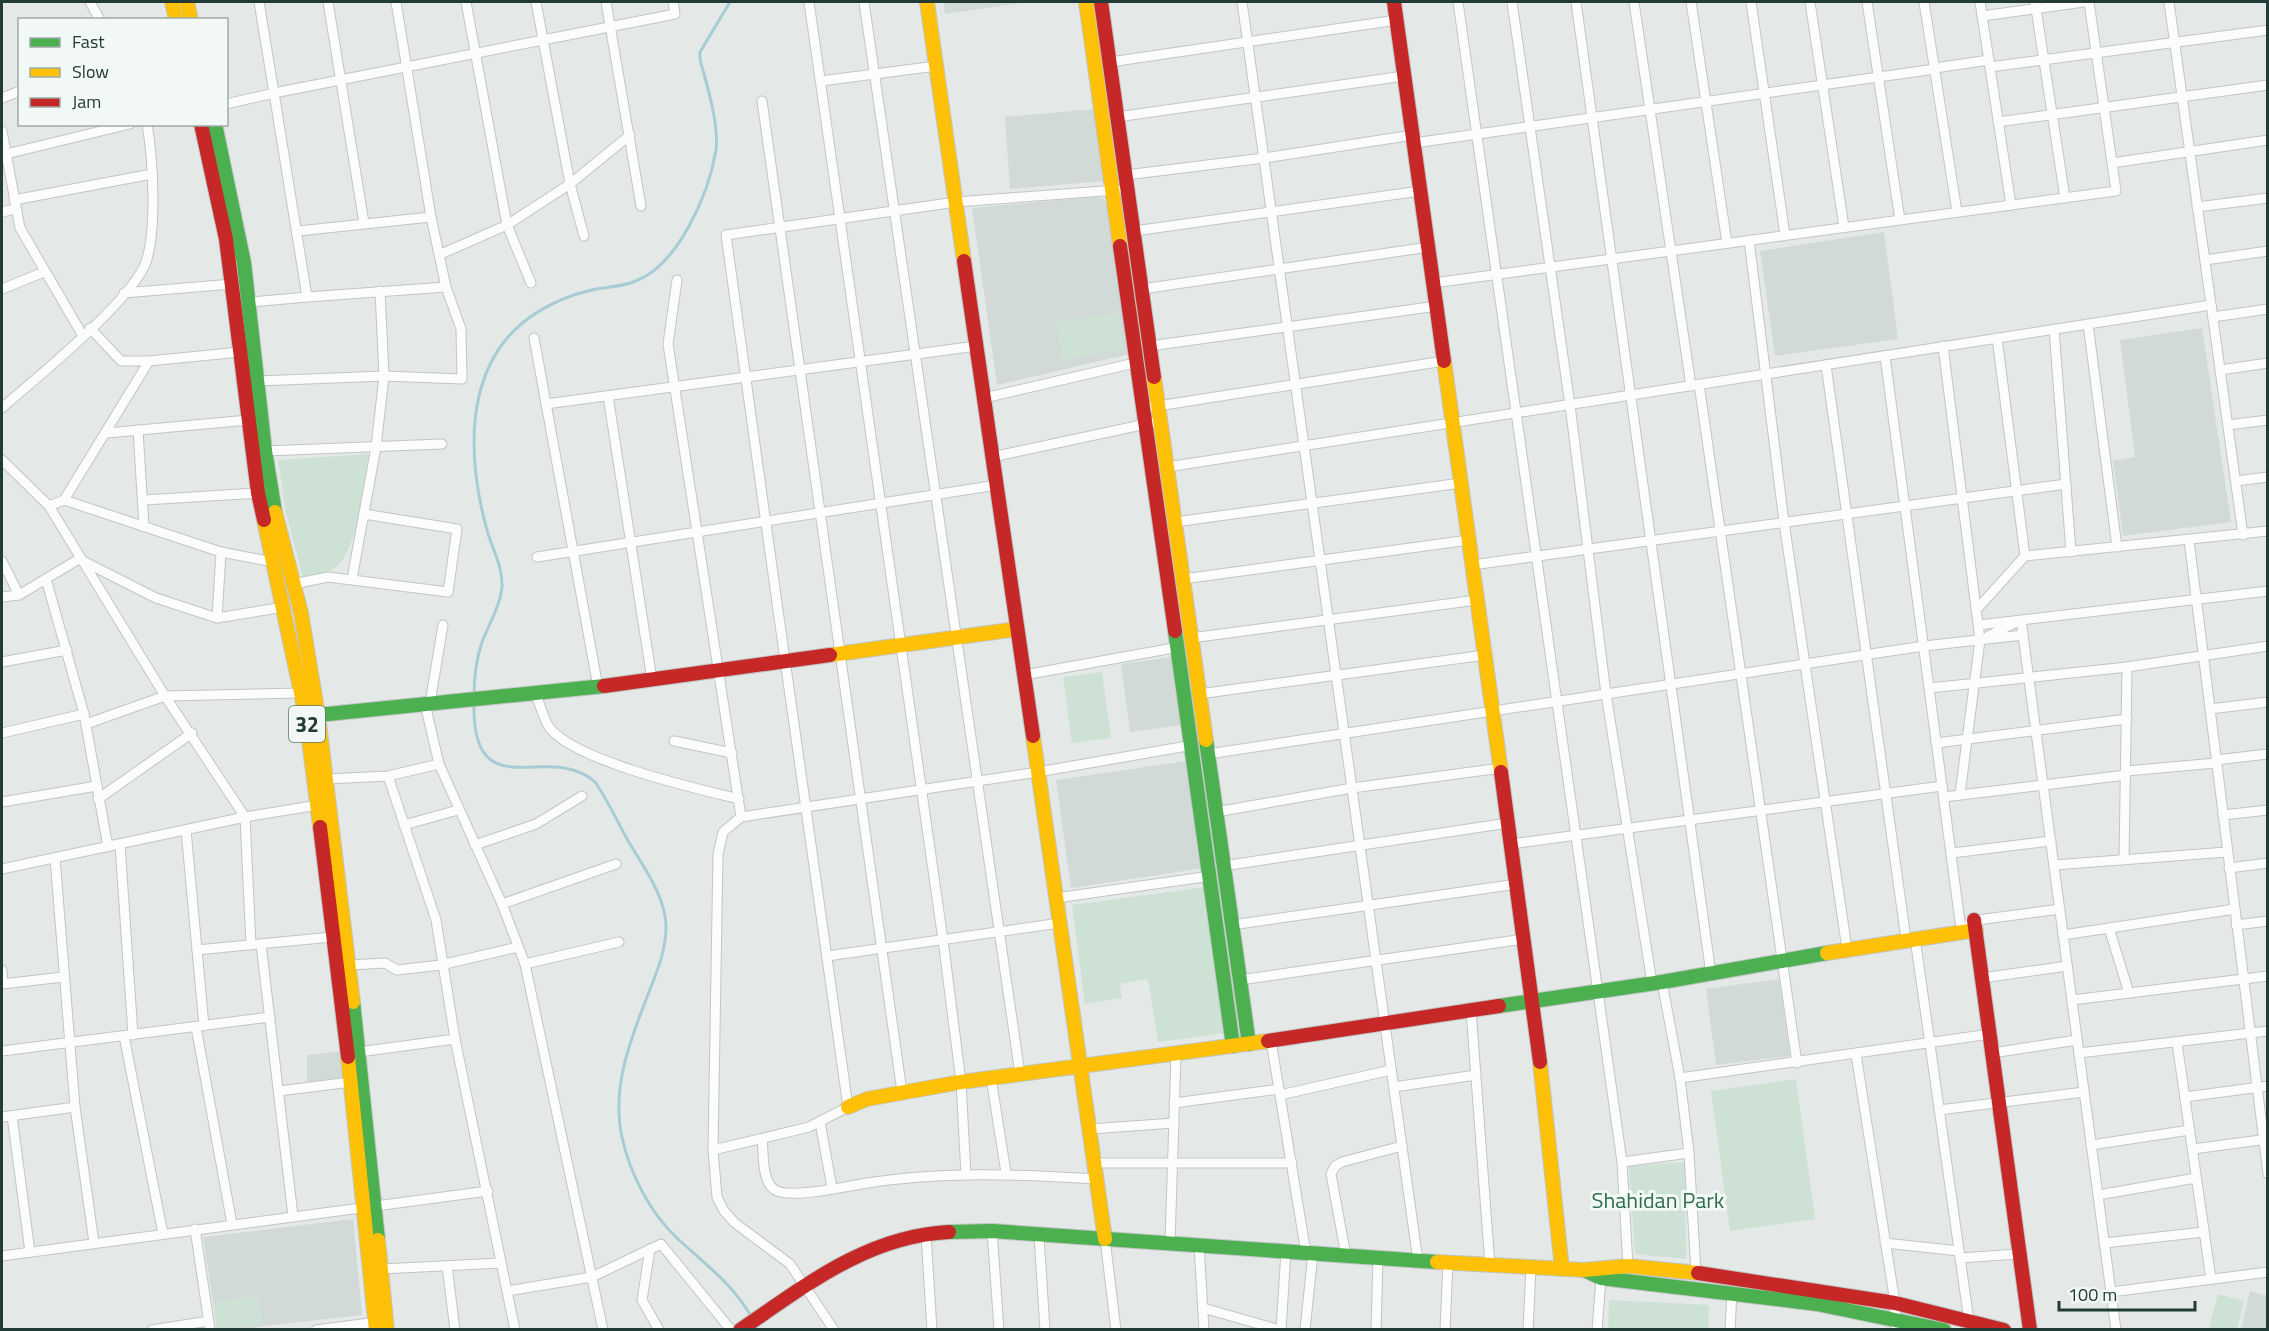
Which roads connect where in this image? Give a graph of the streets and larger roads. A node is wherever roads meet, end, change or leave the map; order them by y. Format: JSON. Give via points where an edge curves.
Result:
{"nodes":[{"id":1,"x":90,"y":2,"type":"edge"},
{"id":2,"x":172,"y":2,"type":"edge"},
{"id":3,"x":187,"y":2,"type":"edge"},
{"id":4,"x":259,"y":2,"type":"edge"},
{"id":5,"x":328,"y":2,"type":"edge"},
{"id":6,"x":396,"y":2,"type":"edge"},
{"id":7,"x":466,"y":2,"type":"edge"},
{"id":8,"x":536,"y":2,"type":"edge"},
{"id":9,"x":606,"y":2,"type":"edge"},
{"id":10,"x":673,"y":2,"type":"edge"},
{"id":11,"x":809,"y":2,"type":"edge"},
{"id":12,"x":864,"y":2,"type":"edge"},
{"id":13,"x":927,"y":2,"type":"edge"},
{"id":14,"x":1086,"y":2,"type":"edge"},
{"id":15,"x":1104,"y":2,"type":"edge"},
{"id":16,"x":1242,"y":2,"type":"edge"},
{"id":17,"x":1394,"y":2,"type":"edge"},
{"id":18,"x":1458,"y":2,"type":"edge"},
{"id":19,"x":1512,"y":2,"type":"edge"},
{"id":20,"x":1576,"y":2,"type":"edge"},
{"id":21,"x":1634,"y":2,"type":"edge"},
{"id":22,"x":1691,"y":2,"type":"edge"},
{"id":23,"x":1751,"y":2,"type":"edge"},
{"id":24,"x":1810,"y":2,"type":"edge"},
{"id":25,"x":1867,"y":2,"type":"edge"},
{"id":26,"x":1924,"y":2,"type":"edge"},
{"id":27,"x":1980,"y":2,"type":"edge"},
{"id":28,"x":2084,"y":2,"type":"edge"},
{"id":29,"x":2089,"y":2,"type":"edge"},
{"id":30,"x":2169,"y":2,"type":"edge"},
{"id":31,"x":2036,"y":5,"type":"edge"},
{"id":32,"x":1982,"y":16,"type":"junction"},
{"id":33,"x":99,"y":18,"type":"edge"},
{"id":34,"x":176,"y":18,"type":"edge"},
{"id":35,"x":191,"y":18,"type":"edge"},
{"id":36,"x":1397,"y":20,"type":"junction"},
{"id":37,"x":611,"y":27,"type":"junction"},
{"id":38,"x":2268,"y":30,"type":"edge"},
{"id":39,"x":543,"y":39,"type":"junction"},
{"id":40,"x":1248,"y":42,"type":"junction"},
{"id":41,"x":2174,"y":42,"type":"junction"},
{"id":42,"x":2096,"y":52,"type":"junction"},
{"id":43,"x":476,"y":53,"type":"junction"},
{"id":44,"x":2043,"y":60,"type":"junction"},
{"id":45,"x":1110,"y":62,"type":"junction"},
{"id":46,"x":1989,"y":63,"type":"junction"},
{"id":47,"x":408,"y":65,"type":"junction"},
{"id":48,"x":936,"y":66,"type":"junction"},
{"id":49,"x":1935,"y":68,"type":"junction"},
{"id":50,"x":875,"y":74,"type":"junction"},
{"id":51,"x":1404,"y":76,"type":"junction"},
{"id":52,"x":1878,"y":77,"type":"junction"},
{"id":53,"x":341,"y":78,"type":"junction"},
{"id":54,"x":821,"y":81,"type":"junction"},
{"id":55,"x":1823,"y":85,"type":"junction"},
{"id":56,"x":2268,"y":85,"type":"edge"},
{"id":57,"x":18,"y":92,"type":"edge"},
{"id":58,"x":274,"y":93,"type":"junction"},
{"id":59,"x":1765,"y":93,"type":"junction"},
{"id":60,"x":1256,"y":97,"type":"junction"},
{"id":61,"x":2182,"y":97,"type":"junction"},
{"id":62,"x":2,"y":98,"type":"edge"},
{"id":63,"x":762,"y":101,"type":"dead end"},
{"id":64,"x":1706,"y":102,"type":"junction"},
{"id":65,"x":228,"y":104,"type":"edge"},
{"id":66,"x":2104,"y":107,"type":"junction"},
{"id":67,"x":1650,"y":110,"type":"junction"},
{"id":68,"x":2051,"y":114,"type":"junction"},
{"id":69,"x":1117,"y":117,"type":"junction"},
{"id":70,"x":1592,"y":118,"type":"junction"},
{"id":71,"x":1998,"y":122,"type":"junction"},
{"id":72,"x":122,"y":126,"type":"edge"},
{"id":73,"x":147,"y":126,"type":"edge"},
{"id":74,"x":201,"y":126,"type":"edge"},
{"id":75,"x":215,"y":126,"type":"edge"},
{"id":76,"x":1530,"y":127,"type":"junction"},
{"id":77,"x":2,"y":131,"type":"edge"},
{"id":78,"x":1476,"y":134,"type":"junction"},
{"id":79,"x":630,"y":135,"type":"junction"},
{"id":80,"x":1413,"y":139,"type":"junction"},
{"id":81,"x":2268,"y":140,"type":"edge"},
{"id":82,"x":2190,"y":152,"type":"junction"},
{"id":83,"x":6,"y":154,"type":"junction"},
{"id":84,"x":1264,"y":158,"type":"junction"},
{"id":85,"x":2112,"y":163,"type":"junction"},
{"id":86,"x":152,"y":174,"type":"junction"},
{"id":87,"x":1126,"y":175,"type":"junction"},
{"id":88,"x":570,"y":184,"type":"junction"},
{"id":89,"x":1121,"y":190,"type":"junction"},
{"id":90,"x":1420,"y":191,"type":"junction"},
{"id":91,"x":2065,"y":198,"type":"junction"},
{"id":92,"x":2268,"y":198,"type":"edge"},
{"id":93,"x":956,"y":202,"type":"junction"},
{"id":94,"x":15,"y":204,"type":"junction"},
{"id":95,"x":2011,"y":205,"type":"junction"},
{"id":96,"x":641,"y":206,"type":"dead end"},
{"id":97,"x":2197,"y":207,"type":"junction"},
{"id":98,"x":895,"y":211,"type":"junction"},
{"id":99,"x":2,"y":212,"type":"edge"},
{"id":100,"x":1272,"y":212,"type":"junction"},
{"id":101,"x":1957,"y":212,"type":"junction"},
{"id":102,"x":431,"y":217,"type":"junction"},
{"id":103,"x":839,"y":218,"type":"junction"},
{"id":104,"x":1900,"y":220,"type":"junction"},
{"id":105,"x":364,"y":223,"type":"junction"},
{"id":106,"x":507,"y":225,"type":"junction"},
{"id":107,"x":781,"y":227,"type":"junction"},
{"id":108,"x":1844,"y":228,"type":"junction"},
{"id":109,"x":298,"y":231,"type":"junction"},
{"id":110,"x":1134,"y":231,"type":"junction"},
{"id":111,"x":1785,"y":235,"type":"junction"},
{"id":112,"x":584,"y":236,"type":"dead end"},
{"id":113,"x":1749,"y":240,"type":"junction"},
{"id":114,"x":1727,"y":243,"type":"junction"},
{"id":115,"x":1429,"y":248,"type":"junction"},
{"id":116,"x":1671,"y":251,"type":"junction"},
{"id":117,"x":2268,"y":251,"type":"edge"},
{"id":118,"x":441,"y":254,"type":"junction"},
{"id":119,"x":1611,"y":259,"type":"junction"},
{"id":120,"x":2205,"y":260,"type":"junction"},
{"id":121,"x":1550,"y":267,"type":"junction"},
{"id":122,"x":1280,"y":269,"type":"junction"},
{"id":123,"x":44,"y":272,"type":"junction"},
{"id":124,"x":1496,"y":274,"type":"junction"},
{"id":125,"x":677,"y":280,"type":"dead end"},
{"id":126,"x":531,"y":283,"type":"dead end"},
{"id":127,"x":1433,"y":283,"type":"junction"},
{"id":128,"x":232,"y":284,"type":"junction"},
{"id":129,"x":446,"y":287,"type":"junction"},
{"id":130,"x":2,"y":289,"type":"edge"},
{"id":131,"x":1142,"y":289,"type":"junction"},
{"id":132,"x":380,"y":291,"type":"junction"},
{"id":133,"x":124,"y":293,"type":"junction"},
{"id":134,"x":308,"y":297,"type":"junction"},
{"id":135,"x":250,"y":302,"type":"junction"},
{"id":136,"x":2211,"y":305,"type":"junction"},
{"id":137,"x":1437,"y":306,"type":"junction"},
{"id":138,"x":2268,"y":309,"type":"edge"},
{"id":139,"x":2213,"y":317,"type":"junction"},
{"id":140,"x":2088,"y":324,"type":"junction"},
{"id":141,"x":1287,"y":327,"type":"junction"},
{"id":142,"x":90,"y":328,"type":"junction"},
{"id":143,"x":2054,"y":329,"type":"junction"},
{"id":144,"x":83,"y":336,"type":"junction"},
{"id":145,"x":534,"y":338,"type":"dead end"},
{"id":146,"x":1997,"y":338,"type":"junction"},
{"id":147,"x":976,"y":346,"type":"junction"},
{"id":148,"x":1150,"y":346,"type":"junction"},
{"id":149,"x":1942,"y":346,"type":"junction"},
{"id":150,"x":240,"y":352,"type":"junction"},
{"id":151,"x":915,"y":354,"type":"junction"},
{"id":152,"x":1885,"y":356,"type":"junction"},
{"id":153,"x":149,"y":362,"type":"junction"},
{"id":154,"x":859,"y":362,"type":"junction"},
{"id":155,"x":1139,"y":362,"type":"junction"},
{"id":156,"x":1444,"y":362,"type":"junction"},
{"id":157,"x":2268,"y":363,"type":"edge"},
{"id":158,"x":1826,"y":365,"type":"junction"},
{"id":159,"x":801,"y":370,"type":"junction"},
{"id":160,"x":2220,"y":370,"type":"junction"},
{"id":161,"x":1766,"y":374,"type":"junction"},
{"id":162,"x":384,"y":376,"type":"junction"},
{"id":163,"x":745,"y":377,"type":"junction"},
{"id":164,"x":258,"y":381,"type":"junction"},
{"id":165,"x":1296,"y":384,"type":"junction"},
{"id":166,"x":1695,"y":385,"type":"junction"},
{"id":167,"x":675,"y":386,"type":"junction"},
{"id":168,"x":1632,"y":395,"type":"junction"},
{"id":169,"x":608,"y":396,"type":"junction"},
{"id":170,"x":984,"y":398,"type":"junction"},
{"id":171,"x":546,"y":404,"type":"junction"},
{"id":172,"x":1570,"y":405,"type":"junction"},
{"id":173,"x":1152,"y":407,"type":"junction"},
{"id":174,"x":2,"y":408,"type":"edge"},
{"id":175,"x":1515,"y":413,"type":"junction"},
{"id":176,"x":248,"y":420,"type":"junction"},
{"id":177,"x":2268,"y":420,"type":"edge"},
{"id":178,"x":1154,"y":422,"type":"junction"},
{"id":179,"x":1453,"y":423,"type":"junction"},
{"id":180,"x":2228,"y":425,"type":"junction"},
{"id":181,"x":138,"y":430,"type":"junction"},
{"id":182,"x":107,"y":433,"type":"junction"},
{"id":183,"x":442,"y":444,"type":"dead end"},
{"id":184,"x":1304,"y":446,"type":"junction"},
{"id":185,"x":376,"y":447,"type":"junction"},
{"id":186,"x":265,"y":451,"type":"junction"},
{"id":187,"x":993,"y":457,"type":"junction"},
{"id":188,"x":2,"y":460,"type":"edge"},
{"id":189,"x":1167,"y":467,"type":"junction"},
{"id":190,"x":2268,"y":477,"type":"edge"},
{"id":191,"x":2236,"y":482,"type":"junction"},
{"id":192,"x":1461,"y":483,"type":"junction"},
{"id":193,"x":2066,"y":484,"type":"junction"},
{"id":194,"x":996,"y":485,"type":"junction"},
{"id":195,"x":2018,"y":490,"type":"junction"},
{"id":196,"x":258,"y":493,"type":"junction"},
{"id":197,"x":936,"y":494,"type":"junction"},
{"id":198,"x":1165,"y":495,"type":"junction"},
{"id":199,"x":1962,"y":498,"type":"junction"},
{"id":200,"x":64,"y":500,"type":"junction"},
{"id":201,"x":144,"y":500,"type":"junction"},
{"id":202,"x":880,"y":503,"type":"junction"},
{"id":203,"x":1312,"y":505,"type":"junction"},
{"id":204,"x":49,"y":506,"type":"junction"},
{"id":205,"x":1905,"y":506,"type":"junction"},
{"id":206,"x":822,"y":512,"type":"junction"},
{"id":207,"x":1846,"y":513,"type":"junction"},
{"id":208,"x":364,"y":514,"type":"junction"},
{"id":209,"x":765,"y":521,"type":"junction"},
{"id":210,"x":1175,"y":522,"type":"junction"},
{"id":211,"x":1784,"y":522,"type":"junction"},
{"id":212,"x":144,"y":527,"type":"junction"},
{"id":213,"x":1720,"y":531,"type":"junction"},
{"id":214,"x":2268,"y":531,"type":"edge"},
{"id":215,"x":698,"y":532,"type":"junction"},
{"id":216,"x":2243,"y":535,"type":"junction"},
{"id":217,"x":1469,"y":540,"type":"junction"},
{"id":218,"x":1651,"y":540,"type":"junction"},
{"id":219,"x":2188,"y":540,"type":"junction"},
{"id":220,"x":629,"y":542,"type":"junction"},
{"id":221,"x":2117,"y":547,"type":"junction"},
{"id":222,"x":1590,"y":549,"type":"junction"},
{"id":223,"x":573,"y":551,"type":"junction"},
{"id":224,"x":221,"y":552,"type":"junction"},
{"id":225,"x":2071,"y":552,"type":"junction"},
{"id":226,"x":1536,"y":556,"type":"junction"},
{"id":227,"x":2025,"y":556,"type":"junction"},
{"id":228,"x":537,"y":557,"type":"dead end"},
{"id":229,"x":80,"y":559,"type":"junction"},
{"id":230,"x":1320,"y":560,"type":"junction"},
{"id":231,"x":2,"y":561,"type":"edge"},
{"id":232,"x":273,"y":562,"type":"junction"},
{"id":233,"x":1472,"y":565,"type":"junction"},
{"id":234,"x":46,"y":579,"type":"junction"},
{"id":235,"x":352,"y":579,"type":"junction"},
{"id":236,"x":1183,"y":579,"type":"junction"},
{"id":237,"x":293,"y":584,"type":"junction"},
{"id":238,"x":2268,"y":591,"type":"edge"},
{"id":239,"x":19,"y":595,"type":"junction"},
{"id":240,"x":2,"y":597,"type":"edge"},
{"id":241,"x":1477,"y":600,"type":"junction"},
{"id":242,"x":2196,"y":600,"type":"junction"},
{"id":243,"x":284,"y":607,"type":"junction"},
{"id":244,"x":1977,"y":609,"type":"junction"},
{"id":245,"x":217,"y":618,"type":"junction"},
{"id":246,"x":2021,"y":620,"type":"junction"},
{"id":247,"x":1329,"y":621,"type":"junction"},
{"id":248,"x":443,"y":625,"type":"dead end"},
{"id":249,"x":1979,"y":625,"type":"junction"},
{"id":250,"x":1017,"y":629,"type":"junction"},
{"id":251,"x":2001,"y":630,"type":"junction"},
{"id":252,"x":2023,"y":635,"type":"junction"},
{"id":253,"x":956,"y":638,"type":"junction"},
{"id":254,"x":1191,"y":638,"type":"junction"},
{"id":255,"x":1980,"y":640,"type":"junction"},
{"id":256,"x":899,"y":646,"type":"junction"},
{"id":257,"x":1924,"y":646,"type":"junction"},
{"id":258,"x":2268,"y":646,"type":"edge"},
{"id":259,"x":1179,"y":647,"type":"junction"},
{"id":260,"x":67,"y":650,"type":"junction"},
{"id":261,"x":841,"y":654,"type":"junction"},
{"id":262,"x":1485,"y":655,"type":"junction"},
{"id":263,"x":1866,"y":655,"type":"junction"},
{"id":264,"x":2203,"y":655,"type":"junction"},
{"id":265,"x":2,"y":662,"type":"edge"},
{"id":266,"x":784,"y":662,"type":"junction"},
{"id":267,"x":1805,"y":664,"type":"junction"},
{"id":268,"x":2127,"y":667,"type":"junction"},
{"id":269,"x":720,"y":670,"type":"junction"},
{"id":270,"x":1741,"y":674,"type":"junction"},
{"id":271,"x":1024,"y":675,"type":"junction"},
{"id":272,"x":1336,"y":676,"type":"junction"},
{"id":273,"x":2029,"y":678,"type":"junction"},
{"id":274,"x":652,"y":680,"type":"junction"},
{"id":275,"x":1975,"y":683,"type":"junction"},
{"id":276,"x":1671,"y":684,"type":"junction"},
{"id":277,"x":598,"y":687,"type":"junction"},
{"id":278,"x":1929,"y":688,"type":"junction"},
{"id":279,"x":302,"y":693,"type":"junction"},
{"id":280,"x":535,"y":693,"type":"junction"},
{"id":281,"x":1199,"y":694,"type":"junction"},
{"id":282,"x":1606,"y":694,"type":"junction"},
{"id":283,"x":165,"y":696,"type":"junction"},
{"id":284,"x":1556,"y":702,"type":"junction"},
{"id":285,"x":2268,"y":702,"type":"edge"},
{"id":286,"x":427,"y":703,"type":"junction"},
{"id":287,"x":2210,"y":709,"type":"junction"},
{"id":288,"x":1493,"y":711,"type":"junction"},
{"id":289,"x":84,"y":714,"type":"junction"},
{"id":290,"x":312,"y":716,"type":"junction"},
{"id":291,"x":2127,"y":719,"type":"junction"},
{"id":292,"x":86,"y":724,"type":"junction"},
{"id":293,"x":2036,"y":730,"type":"junction"},
{"id":294,"x":2,"y":733,"type":"edge"},
{"id":295,"x":192,"y":733,"type":"junction"},
{"id":296,"x":1344,"y":734,"type":"junction"},
{"id":297,"x":1967,"y":739,"type":"junction"},
{"id":298,"x":674,"y":741,"type":"dead end"},
{"id":299,"x":1936,"y":743,"type":"junction"},
{"id":300,"x":1193,"y":745,"type":"junction"},
{"id":301,"x":732,"y":753,"type":"junction"},
{"id":302,"x":1208,"y":754,"type":"junction"},
{"id":303,"x":2268,"y":754,"type":"edge"},
{"id":304,"x":2216,"y":761,"type":"junction"},
{"id":305,"x":439,"y":764,"type":"junction"},
{"id":306,"x":1501,"y":768,"type":"junction"},
{"id":307,"x":1038,"y":772,"type":"junction"},
{"id":308,"x":2126,"y":773,"type":"junction"},
{"id":309,"x":388,"y":776,"type":"junction"},
{"id":310,"x":327,"y":779,"type":"junction"},
{"id":311,"x":977,"y":780,"type":"junction"},
{"id":312,"x":2043,"y":785,"type":"junction"},
{"id":313,"x":97,"y":786,"type":"junction"},
{"id":314,"x":1942,"y":786,"type":"junction"},
{"id":315,"x":1352,"y":788,"type":"junction"},
{"id":316,"x":921,"y":789,"type":"junction"},
{"id":317,"x":1886,"y":794,"type":"junction"},
{"id":318,"x":1960,"y":795,"type":"junction"},
{"id":319,"x":582,"y":796,"type":"dead end"},
{"id":320,"x":1944,"y":796,"type":"junction"},
{"id":321,"x":98,"y":799,"type":"junction"},
{"id":322,"x":739,"y":799,"type":"junction"},
{"id":323,"x":863,"y":799,"type":"junction"},
{"id":324,"x":2,"y":802,"type":"edge"},
{"id":325,"x":1825,"y":802,"type":"junction"},
{"id":326,"x":318,"y":805,"type":"junction"},
{"id":327,"x":808,"y":807,"type":"junction"},
{"id":328,"x":458,"y":810,"type":"junction"},
{"id":329,"x":2268,"y":810,"type":"edge"},
{"id":330,"x":1761,"y":811,"type":"junction"},
{"id":331,"x":1216,"y":812,"type":"junction"},
{"id":332,"x":2223,"y":816,"type":"junction"},
{"id":333,"x":244,"y":817,"type":"junction"},
{"id":334,"x":741,"y":817,"type":"junction"},
{"id":335,"x":1690,"y":820,"type":"junction"},
{"id":336,"x":1508,"y":823,"type":"junction"},
{"id":337,"x":405,"y":825,"type":"junction"},
{"id":338,"x":1627,"y":829,"type":"junction"},
{"id":339,"x":186,"y":830,"type":"junction"},
{"id":340,"x":1574,"y":836,"type":"junction"},
{"id":341,"x":2050,"y":841,"type":"junction"},
{"id":342,"x":1511,"y":844,"type":"junction"},
{"id":343,"x":120,"y":845,"type":"junction"},
{"id":344,"x":475,"y":846,"type":"junction"},
{"id":345,"x":1360,"y":846,"type":"junction"},
{"id":346,"x":108,"y":847,"type":"junction"},
{"id":347,"x":2227,"y":852,"type":"junction"},
{"id":348,"x":1952,"y":854,"type":"junction"},
{"id":349,"x":55,"y":858,"type":"junction"},
{"id":350,"x":2124,"y":860,"type":"junction"},
{"id":351,"x":2268,"y":863,"type":"edge"},
{"id":352,"x":616,"y":864,"type":"dead end"},
{"id":353,"x":2054,"y":865,"type":"junction"},
{"id":354,"x":1223,"y":866,"type":"junction"},
{"id":355,"x":2229,"y":868,"type":"junction"},
{"id":356,"x":2,"y":869,"type":"edge"},
{"id":357,"x":1211,"y":876,"type":"junction"},
{"id":358,"x":1517,"y":884,"type":"junction"},
{"id":359,"x":1056,"y":898,"type":"junction"},
{"id":360,"x":502,"y":904,"type":"junction"},
{"id":361,"x":1368,"y":905,"type":"junction"},
{"id":362,"x":2060,"y":909,"type":"junction"},
{"id":363,"x":2235,"y":909,"type":"junction"},
{"id":364,"x":2268,"y":921,"type":"edge"},
{"id":365,"x":1060,"y":923,"type":"junction"},
{"id":366,"x":1232,"y":925,"type":"junction"},
{"id":367,"x":1968,"y":925,"type":"junction"},
{"id":368,"x":2236,"y":925,"type":"junction"},
{"id":369,"x":2109,"y":928,"type":"junction"},
{"id":370,"x":999,"y":932,"type":"junction"},
{"id":371,"x":2063,"y":935,"type":"junction"},
{"id":372,"x":332,"y":937,"type":"junction"},
{"id":373,"x":1910,"y":938,"type":"junction"},
{"id":374,"x":1524,"y":939,"type":"junction"},
{"id":375,"x":943,"y":940,"type":"junction"},
{"id":376,"x":619,"y":942,"type":"dead end"},
{"id":377,"x":256,"y":944,"type":"junction"},
{"id":378,"x":518,"y":947,"type":"junction"},
{"id":379,"x":884,"y":948,"type":"junction"},
{"id":380,"x":1847,"y":949,"type":"junction"},
{"id":381,"x":197,"y":950,"type":"junction"},
{"id":382,"x":827,"y":956,"type":"junction"},
{"id":383,"x":1376,"y":960,"type":"junction"},
{"id":384,"x":1781,"y":961,"type":"junction"},
{"id":385,"x":525,"y":964,"type":"junction"},
{"id":386,"x":349,"y":965,"type":"junction"},
{"id":387,"x":441,"y":965,"type":"junction"},
{"id":388,"x":2067,"y":966,"type":"junction"},
{"id":389,"x":2,"y":970,"type":"edge"},
{"id":390,"x":1711,"y":974,"type":"junction"},
{"id":391,"x":2268,"y":976,"type":"edge"},
{"id":392,"x":63,"y":977,"type":"junction"},
{"id":393,"x":1982,"y":978,"type":"junction"},
{"id":394,"x":2243,"y":979,"type":"junction"},
{"id":395,"x":1240,"y":980,"type":"junction"},
{"id":396,"x":1657,"y":982,"type":"junction"},
{"id":397,"x":2,"y":983,"type":"edge"},
{"id":398,"x":1596,"y":991,"type":"junction"},
{"id":399,"x":2129,"y":993,"type":"junction"},
{"id":400,"x":2072,"y":1000,"type":"junction"},
{"id":401,"x":1533,"y":1001,"type":"junction"},
{"id":402,"x":1472,"y":1010,"type":"junction"},
{"id":403,"x":270,"y":1017,"type":"junction"},
{"id":404,"x":1384,"y":1022,"type":"junction"},
{"id":405,"x":200,"y":1026,"type":"junction"},
{"id":406,"x":2268,"y":1031,"type":"edge"},
{"id":407,"x":1990,"y":1034,"type":"junction"},
{"id":408,"x":2250,"y":1034,"type":"junction"},
{"id":409,"x":128,"y":1035,"type":"junction"},
{"id":410,"x":455,"y":1039,"type":"junction"},
{"id":411,"x":2077,"y":1040,"type":"junction"},
{"id":412,"x":1271,"y":1041,"type":"junction"},
{"id":413,"x":69,"y":1042,"type":"junction"},
{"id":414,"x":2177,"y":1043,"type":"junction"},
{"id":415,"x":1249,"y":1044,"type":"junction"},
{"id":416,"x":1930,"y":1044,"type":"junction"},
{"id":417,"x":1233,"y":1046,"type":"junction"},
{"id":418,"x":2,"y":1051,"type":"edge"},
{"id":419,"x":359,"y":1052,"type":"junction"},
{"id":420,"x":1992,"y":1053,"type":"junction"},
{"id":421,"x":2079,"y":1053,"type":"junction"},
{"id":422,"x":1176,"y":1054,"type":"junction"},
{"id":423,"x":1856,"y":1054,"type":"junction"},
{"id":424,"x":1797,"y":1063,"type":"junction"},
{"id":425,"x":1081,"y":1067,"type":"junction"},
{"id":426,"x":1391,"y":1070,"type":"junction"},
{"id":427,"x":1020,"y":1074,"type":"junction"},
{"id":428,"x":1476,"y":1075,"type":"junction"},
{"id":429,"x":991,"y":1078,"type":"junction"},
{"id":430,"x":1680,"y":1078,"type":"junction"},
{"id":431,"x":351,"y":1082,"type":"junction"},
{"id":432,"x":961,"y":1082,"type":"junction"},
{"id":433,"x":2268,"y":1086,"type":"edge"},
{"id":434,"x":1394,"y":1088,"type":"junction"},
{"id":435,"x":2257,"y":1088,"type":"junction"},
{"id":436,"x":279,"y":1090,"type":"junction"},
{"id":437,"x":902,"y":1092,"type":"junction"},
{"id":438,"x":1280,"y":1092,"type":"junction"},
{"id":439,"x":2084,"y":1092,"type":"junction"},
{"id":440,"x":2185,"y":1097,"type":"junction"},
{"id":441,"x":1999,"y":1102,"type":"junction"},
{"id":442,"x":1174,"y":1103,"type":"junction"},
{"id":443,"x":75,"y":1107,"type":"junction"},
{"id":444,"x":848,"y":1107,"type":"junction"},
{"id":445,"x":1939,"y":1110,"type":"junction"},
{"id":446,"x":7,"y":1116,"type":"edge"},
{"id":447,"x":820,"y":1122,"type":"junction"},
{"id":448,"x":1174,"y":1123,"type":"junction"},
{"id":449,"x":1090,"y":1129,"type":"junction"},
{"id":450,"x":2190,"y":1130,"type":"junction"},
{"id":451,"x":762,"y":1139,"type":"junction"},
{"id":452,"x":2265,"y":1139,"type":"edge"},
{"id":453,"x":2091,"y":1145,"type":"junction"},
{"id":454,"x":1402,"y":1146,"type":"junction"},
{"id":455,"x":2193,"y":1149,"type":"junction"},
{"id":456,"x":713,"y":1150,"type":"junction"},
{"id":457,"x":1689,"y":1153,"type":"junction"},
{"id":458,"x":1623,"y":1162,"type":"junction"},
{"id":459,"x":1095,"y":1163,"type":"junction"},
{"id":460,"x":1173,"y":1163,"type":"junction"},
{"id":461,"x":1292,"y":1163,"type":"junction"},
{"id":462,"x":1006,"y":1173,"type":"junction"},
{"id":463,"x":2268,"y":1174,"type":"edge"},
{"id":464,"x":966,"y":1175,"type":"junction"},
{"id":465,"x":2196,"y":1178,"type":"junction"},
{"id":466,"x":1097,"y":1179,"type":"junction"},
{"id":467,"x":832,"y":1188,"type":"junction"},
{"id":468,"x":488,"y":1191,"type":"junction"},
{"id":469,"x":2098,"y":1195,"type":"junction"},
{"id":470,"x":369,"y":1205,"type":"junction"},
{"id":471,"x":293,"y":1216,"type":"junction"},
{"id":472,"x":232,"y":1224,"type":"junction"},
{"id":473,"x":195,"y":1229,"type":"junction"},
{"id":474,"x":992,"y":1231,"type":"junction"},
{"id":475,"x":2204,"y":1232,"type":"junction"},
{"id":476,"x":163,"y":1234,"type":"junction"},
{"id":477,"x":926,"y":1234,"type":"junction"},
{"id":478,"x":1039,"y":1236,"type":"junction"},
{"id":479,"x":1106,"y":1239,"type":"junction"},
{"id":480,"x":94,"y":1243,"type":"junction"},
{"id":481,"x":1170,"y":1243,"type":"junction"},
{"id":482,"x":1885,"y":1243,"type":"junction"},
{"id":483,"x":2104,"y":1243,"type":"junction"},
{"id":484,"x":1199,"y":1245,"type":"junction"},
{"id":485,"x":650,"y":1249,"type":"junction"},
{"id":486,"x":1286,"y":1251,"type":"junction"},
{"id":487,"x":30,"y":1252,"type":"junction"},
{"id":488,"x":1310,"y":1253,"type":"junction"},
{"id":489,"x":2019,"y":1254,"type":"junction"},
{"id":490,"x":1959,"y":1255,"type":"junction"},
{"id":491,"x":2,"y":1256,"type":"edge"},
{"id":492,"x":1346,"y":1256,"type":"junction"},
{"id":493,"x":1378,"y":1258,"type":"junction"},
{"id":494,"x":1418,"y":1261,"type":"junction"},
{"id":495,"x":501,"y":1263,"type":"junction"},
{"id":496,"x":1448,"y":1263,"type":"junction"},
{"id":497,"x":447,"y":1266,"type":"junction"},
{"id":498,"x":1490,"y":1266,"type":"junction"},
{"id":499,"x":1628,"y":1266,"type":"junction"},
{"id":500,"x":1531,"y":1268,"type":"junction"},
{"id":501,"x":381,"y":1269,"type":"junction"},
{"id":502,"x":1562,"y":1269,"type":"junction"},
{"id":503,"x":1584,"y":1270,"type":"junction"},
{"id":504,"x":1696,"y":1273,"type":"junction"},
{"id":505,"x":2266,"y":1274,"type":"edge"},
{"id":506,"x":592,"y":1277,"type":"junction"},
{"id":507,"x":1601,"y":1278,"type":"junction"},
{"id":508,"x":2211,"y":1279,"type":"junction"},
{"id":509,"x":806,"y":1285,"type":"junction"},
{"id":510,"x":507,"y":1291,"type":"junction"},
{"id":511,"x":1732,"y":1292,"type":"junction"},
{"id":512,"x":2111,"y":1292,"type":"junction"},
{"id":513,"x":1203,"y":1308,"type":"junction"},
{"id":514,"x":1896,"y":1317,"type":"edge"},
{"id":515,"x":1969,"y":1321,"type":"junction"},
{"id":516,"x":209,"y":1325,"type":"edge"},
{"id":517,"x":381,"y":1326,"type":"edge"},
{"id":518,"x":154,"y":1329,"type":"edge"},
{"id":519,"x":316,"y":1329,"type":"edge"},
{"id":520,"x":455,"y":1329,"type":"edge"},
{"id":521,"x":515,"y":1329,"type":"edge"},
{"id":522,"x":603,"y":1329,"type":"edge"},
{"id":523,"x":659,"y":1329,"type":"edge"},
{"id":524,"x":731,"y":1329,"type":"edge"},
{"id":525,"x":740,"y":1329,"type":"edge"},
{"id":526,"x":834,"y":1329,"type":"edge"},
{"id":527,"x":932,"y":1329,"type":"edge"},
{"id":528,"x":999,"y":1329,"type":"edge"},
{"id":529,"x":1045,"y":1329,"type":"edge"},
{"id":530,"x":1116,"y":1329,"type":"edge"},
{"id":531,"x":1204,"y":1329,"type":"edge"},
{"id":532,"x":1281,"y":1329,"type":"edge"},
{"id":533,"x":1305,"y":1329,"type":"edge"},
{"id":534,"x":1376,"y":1329,"type":"edge"},
{"id":535,"x":1445,"y":1329,"type":"edge"},
{"id":536,"x":1528,"y":1329,"type":"edge"},
{"id":537,"x":1597,"y":1329,"type":"edge"},
{"id":538,"x":1730,"y":1329,"type":"edge"},
{"id":539,"x":1944,"y":1329,"type":"edge"},
{"id":540,"x":2004,"y":1329,"type":"edge"},
{"id":541,"x":2030,"y":1329,"type":"edge"},
{"id":542,"x":2116,"y":1329,"type":"edge"}],
"edges":[{"from":1,"to":33,"type":"street"},
{"from":2,"to":34,"type":"street"},
{"from":3,"to":35,"type":"street"},
{"from":4,"to":58,"type":"street"},
{"from":5,"to":53,"type":"street"},
{"from":6,"to":47,"type":"street"},
{"from":7,"to":43,"type":"street"},
{"from":8,"to":39,"type":"street"},
{"from":9,"to":37,"type":"street"},
{"from":10,"to":37,"type":"street","via":[[675,14]]},
{"from":11,"to":54,"type":"street"},
{"from":12,"to":50,"type":"street"},
{"from":13,"to":48,"type":"street"},
{"from":14,"to":89,"type":"street"},
{"from":15,"to":45,"type":"street"},
{"from":16,"to":40,"type":"street"},
{"from":17,"to":36,"type":"street"},
{"from":18,"to":78,"type":"street"},
{"from":19,"to":76,"type":"street"},
{"from":20,"to":70,"type":"street"},
{"from":21,"to":67,"type":"street"},
{"from":22,"to":64,"type":"street"},
{"from":23,"to":59,"type":"street"},
{"from":24,"to":55,"type":"street"},
{"from":25,"to":52,"type":"street"},
{"from":26,"to":49,"type":"street"},
{"from":27,"to":32,"type":"street"},
{"from":28,"to":31,"type":"street"},
{"from":29,"to":42,"type":"street"},
{"from":30,"to":41,"type":"street"},
{"from":31,"to":32,"type":"street"},
{"from":31,"to":44,"type":"street"},
{"from":32,"to":46,"type":"street"},
{"from":36,"to":40,"type":"street"},
{"from":36,"to":51,"type":"street"},
{"from":37,"to":39,"type":"street"},
{"from":37,"to":79,"type":"street"},
{"from":38,"to":41,"type":"street"},
{"from":39,"to":43,"type":"street"},
{"from":39,"to":88,"type":"street"},
{"from":40,"to":45,"type":"street"},
{"from":40,"to":60,"type":"street"},
{"from":41,"to":42,"type":"street"},
{"from":41,"to":61,"type":"street"},
{"from":42,"to":44,"type":"street"},
{"from":42,"to":66,"type":"street"},
{"from":43,"to":47,"type":"street"},
{"from":43,"to":106,"type":"street"},
{"from":44,"to":46,"type":"street"},
{"from":44,"to":68,"type":"street"},
{"from":45,"to":69,"type":"street"},
{"from":46,"to":49,"type":"street"},
{"from":46,"to":71,"type":"street"},
{"from":47,"to":53,"type":"street"},
{"from":47,"to":102,"type":"street"},
{"from":48,"to":50,"type":"street"},
{"from":48,"to":93,"type":"street"},
{"from":49,"to":52,"type":"street"},
{"from":49,"to":101,"type":"street"},
{"from":50,"to":54,"type":"street"},
{"from":50,"to":98,"type":"street"},
{"from":51,"to":60,"type":"street"},
{"from":51,"to":80,"type":"street"},
{"from":52,"to":55,"type":"street"},
{"from":52,"to":104,"type":"street"},
{"from":53,"to":58,"type":"street"},
{"from":53,"to":105,"type":"street"},
{"from":54,"to":103,"type":"street"},
{"from":55,"to":59,"type":"street"},
{"from":55,"to":108,"type":"street"},
{"from":56,"to":61,"type":"street"},
{"from":57,"to":62,"type":"street"},
{"from":58,"to":65,"type":"street"},
{"from":58,"to":109,"type":"street"},
{"from":59,"to":64,"type":"street"},
{"from":59,"to":111,"type":"street"},
{"from":60,"to":69,"type":"street"},
{"from":60,"to":84,"type":"street"},
{"from":61,"to":66,"type":"street"},
{"from":61,"to":82,"type":"street"},
{"from":63,"to":107,"type":"street"},
{"from":64,"to":67,"type":"street"},
{"from":64,"to":114,"type":"street"},
{"from":66,"to":68,"type":"street"},
{"from":66,"to":85,"type":"street"},
{"from":67,"to":70,"type":"street"},
{"from":67,"to":116,"type":"street"},
{"from":68,"to":71,"type":"street"},
{"from":68,"to":91,"type":"street"},
{"from":69,"to":87,"type":"street"},
{"from":70,"to":76,"type":"street"},
{"from":70,"to":119,"type":"street"},
{"from":71,"to":95,"type":"street"},
{"from":72,"to":83,"type":"street"},
{"from":73,"to":86,"type":"street"},
{"from":74,"to":128,"type":"street","number":"32"},
{"from":75,"to":135,"type":"street","number":"32"},
{"from":76,"to":78,"type":"street"},
{"from":76,"to":121,"type":"street"},
{"from":77,"to":83,"type":"street"},
{"from":78,"to":80,"type":"street"},
{"from":78,"to":124,"type":"street"},
{"from":79,"to":88,"type":"street"},
{"from":79,"to":96,"type":"street"},
{"from":80,"to":84,"type":"street"},
{"from":80,"to":90,"type":"street"},
{"from":81,"to":82,"type":"street"},
{"from":82,"to":85,"type":"street"},
{"from":82,"to":97,"type":"street"},
{"from":83,"to":94,"type":"street"},
{"from":84,"to":87,"type":"street"},
{"from":84,"to":100,"type":"street"},
{"from":85,"to":91,"type":"street","via":[[2116,191]]},
{"from":86,"to":94,"type":"street"},
{"from":86,"to":133,"type":"street","via":[[148,253],[138,277]]},
{"from":87,"to":89,"type":"street"},
{"from":88,"to":106,"type":"street"},
{"from":88,"to":112,"type":"street"},
{"from":89,"to":93,"type":"street"},
{"from":89,"to":110,"type":"street"},
{"from":89,"to":155,"type":"street"},
{"from":90,"to":100,"type":"street"},
{"from":90,"to":115,"type":"street"},
{"from":91,"to":95,"type":"street"},
{"from":92,"to":97,"type":"street"},
{"from":93,"to":98,"type":"street"},
{"from":93,"to":147,"type":"street"},
{"from":94,"to":99,"type":"street"},
{"from":94,"to":123,"type":"street","via":[[20,228]]},
{"from":95,"to":101,"type":"street"},
{"from":97,"to":120,"type":"street"},
{"from":98,"to":103,"type":"street"},
{"from":98,"to":151,"type":"street"},
{"from":100,"to":110,"type":"street"},
{"from":100,"to":122,"type":"street"},
{"from":101,"to":104,"type":"street"},
{"from":102,"to":105,"type":"street"},
{"from":102,"to":118,"type":"street"},
{"from":103,"to":107,"type":"street"},
{"from":103,"to":154,"type":"street"},
{"from":104,"to":108,"type":"street"},
{"from":105,"to":109,"type":"street"},
{"from":106,"to":118,"type":"street"},
{"from":106,"to":126,"type":"street"},
{"from":107,"to":159,"type":"street"},
{"from":107,"to":163,"type":"street","via":[[726,235]]},
{"from":108,"to":111,"type":"street"},
{"from":109,"to":134,"type":"street"},
{"from":110,"to":131,"type":"street"},
{"from":111,"to":113,"type":"street"},
{"from":113,"to":114,"type":"street"},
{"from":113,"to":161,"type":"street"},
{"from":114,"to":116,"type":"street"},
{"from":115,"to":122,"type":"street"},
{"from":115,"to":127,"type":"street"},
{"from":116,"to":119,"type":"street"},
{"from":116,"to":166,"type":"street"},
{"from":117,"to":120,"type":"street"},
{"from":118,"to":129,"type":"street"},
{"from":119,"to":121,"type":"street"},
{"from":119,"to":168,"type":"street"},
{"from":120,"to":136,"type":"street"},
{"from":121,"to":124,"type":"street"},
{"from":121,"to":172,"type":"street"},
{"from":122,"to":131,"type":"street"},
{"from":122,"to":141,"type":"street"},
{"from":123,"to":130,"type":"street"},
{"from":123,"to":144,"type":"street"},
{"from":124,"to":127,"type":"street"},
{"from":124,"to":175,"type":"street"},
{"from":125,"to":167,"type":"street","via":[[668,344]]},
{"from":127,"to":137,"type":"street"},
{"from":128,"to":133,"type":"street"},
{"from":128,"to":150,"type":"street","number":"32"},
{"from":129,"to":132,"type":"street"},
{"from":129,"to":162,"type":"street","via":[[461,328],[462,379]]},
{"from":131,"to":148,"type":"street"},
{"from":132,"to":134,"type":"street"},
{"from":132,"to":162,"type":"street"},
{"from":133,"to":142,"type":"street"},
{"from":134,"to":135,"type":"street"},
{"from":135,"to":164,"type":"street","number":"32"},
{"from":136,"to":139,"type":"street"},
{"from":136,"to":140,"type":"street"},
{"from":137,"to":141,"type":"street"},
{"from":137,"to":156,"type":"street"},
{"from":138,"to":139,"type":"street"},
{"from":139,"to":160,"type":"street"},
{"from":140,"to":143,"type":"street"},
{"from":140,"to":221,"type":"street"},
{"from":141,"to":148,"type":"street"},
{"from":141,"to":165,"type":"street"},
{"from":142,"to":144,"type":"street"},
{"from":142,"to":153,"type":"street","via":[[121,362]]},
{"from":143,"to":146,"type":"street"},
{"from":143,"to":193,"type":"street"},
{"from":144,"to":174,"type":"street"},
{"from":145,"to":171,"type":"street"},
{"from":146,"to":149,"type":"street"},
{"from":146,"to":195,"type":"street"},
{"from":147,"to":151,"type":"street"},
{"from":147,"to":170,"type":"street"},
{"from":148,"to":173,"type":"street"},
{"from":149,"to":152,"type":"street"},
{"from":149,"to":199,"type":"street"},
{"from":150,"to":153,"type":"street"},
{"from":150,"to":176,"type":"street","number":"32"},
{"from":151,"to":154,"type":"street"},
{"from":151,"to":197,"type":"street"},
{"from":152,"to":158,"type":"street"},
{"from":152,"to":205,"type":"street"},
{"from":153,"to":182,"type":"street"},
{"from":154,"to":159,"type":"street"},
{"from":154,"to":202,"type":"street"},
{"from":155,"to":170,"type":"street"},
{"from":155,"to":173,"type":"street"},
{"from":156,"to":165,"type":"street"},
{"from":156,"to":179,"type":"street"},
{"from":157,"to":160,"type":"street"},
{"from":158,"to":161,"type":"street"},
{"from":158,"to":207,"type":"street"},
{"from":159,"to":163,"type":"street"},
{"from":159,"to":206,"type":"street"},
{"from":160,"to":180,"type":"street"},
{"from":161,"to":166,"type":"street"},
{"from":161,"to":211,"type":"street"},
{"from":162,"to":164,"type":"street"},
{"from":162,"to":185,"type":"street"},
{"from":163,"to":167,"type":"street"},
{"from":163,"to":209,"type":"street"},
{"from":164,"to":186,"type":"street","number":"32"},
{"from":165,"to":173,"type":"street"},
{"from":165,"to":184,"type":"street"},
{"from":166,"to":168,"type":"street"},
{"from":166,"to":213,"type":"street"},
{"from":167,"to":169,"type":"street"},
{"from":167,"to":215,"type":"street"},
{"from":168,"to":172,"type":"street"},
{"from":168,"to":218,"type":"street"},
{"from":169,"to":171,"type":"street"},
{"from":169,"to":220,"type":"street"},
{"from":170,"to":187,"type":"street"},
{"from":171,"to":223,"type":"street"},
{"from":172,"to":175,"type":"street"},
{"from":172,"to":222,"type":"street"},
{"from":173,"to":178,"type":"street"},
{"from":175,"to":179,"type":"street"},
{"from":175,"to":226,"type":"street"},
{"from":176,"to":181,"type":"street"},
{"from":176,"to":196,"type":"street","number":"32"},
{"from":177,"to":180,"type":"street"},
{"from":178,"to":187,"type":"street"},
{"from":178,"to":189,"type":"street"},
{"from":178,"to":198,"type":"street"},
{"from":179,"to":184,"type":"street"},
{"from":179,"to":192,"type":"street"},
{"from":180,"to":191,"type":"street"},
{"from":181,"to":182,"type":"street"},
{"from":181,"to":201,"type":"street"},
{"from":182,"to":200,"type":"street"},
{"from":183,"to":185,"type":"street"},
{"from":184,"to":189,"type":"street"},
{"from":184,"to":203,"type":"street"},
{"from":185,"to":186,"type":"street"},
{"from":185,"to":208,"type":"street"},
{"from":186,"to":237,"type":"street","number":"32","via":[[278,532]]},
{"from":187,"to":194,"type":"street"},
{"from":188,"to":204,"type":"street"},
{"from":189,"to":198,"type":"street"},
{"from":190,"to":191,"type":"street"},
{"from":191,"to":216,"type":"street"},
{"from":192,"to":203,"type":"street"},
{"from":192,"to":217,"type":"street"},
{"from":193,"to":195,"type":"street"},
{"from":193,"to":225,"type":"street"},
{"from":194,"to":197,"type":"street"},
{"from":194,"to":250,"type":"street"},
{"from":195,"to":199,"type":"street"},
{"from":195,"to":227,"type":"street"},
{"from":196,"to":201,"type":"street"},
{"from":196,"to":232,"type":"street","number":"32"},
{"from":197,"to":202,"type":"street"},
{"from":197,"to":253,"type":"street"},
{"from":198,"to":210,"type":"street"},
{"from":198,"to":259,"type":"street"},
{"from":199,"to":205,"type":"street"},
{"from":199,"to":244,"type":"street"},
{"from":200,"to":204,"type":"street"},
{"from":200,"to":212,"type":"street"},
{"from":201,"to":212,"type":"street"},
{"from":202,"to":206,"type":"street"},
{"from":202,"to":256,"type":"street"},
{"from":203,"to":210,"type":"street"},
{"from":203,"to":230,"type":"street"},
{"from":204,"to":229,"type":"street"},
{"from":205,"to":207,"type":"street"},
{"from":205,"to":257,"type":"street"},
{"from":206,"to":209,"type":"street"},
{"from":206,"to":261,"type":"street"},
{"from":207,"to":211,"type":"street"},
{"from":207,"to":263,"type":"street"},
{"from":208,"to":235,"type":"street"},
{"from":208,"to":235,"type":"street","via":[[457,529],[448,592]]},
{"from":209,"to":215,"type":"street"},
{"from":209,"to":266,"type":"street"},
{"from":210,"to":236,"type":"street"},
{"from":211,"to":213,"type":"street"},
{"from":211,"to":267,"type":"street"},
{"from":212,"to":224,"type":"street"},
{"from":213,"to":218,"type":"street"},
{"from":213,"to":270,"type":"street"},
{"from":214,"to":216,"type":"street"},
{"from":215,"to":220,"type":"street"},
{"from":215,"to":269,"type":"street"},
{"from":216,"to":219,"type":"street"},
{"from":217,"to":230,"type":"street"},
{"from":217,"to":233,"type":"street"},
{"from":218,"to":222,"type":"street"},
{"from":218,"to":276,"type":"street"},
{"from":219,"to":221,"type":"street"},
{"from":219,"to":242,"type":"street"},
{"from":220,"to":223,"type":"street"},
{"from":220,"to":274,"type":"street"},
{"from":221,"to":225,"type":"street"},
{"from":222,"to":226,"type":"street"},
{"from":222,"to":282,"type":"street"},
{"from":223,"to":228,"type":"street"},
{"from":223,"to":277,"type":"street"},
{"from":224,"to":232,"type":"street"},
{"from":224,"to":245,"type":"street"},
{"from":225,"to":227,"type":"street"},
{"from":226,"to":233,"type":"street"},
{"from":226,"to":284,"type":"street"},
{"from":227,"to":244,"type":"street"},
{"from":229,"to":234,"type":"street"},
{"from":229,"to":245,"type":"street","via":[[156,598]]},
{"from":229,"to":283,"type":"street"},
{"from":230,"to":236,"type":"street"},
{"from":230,"to":247,"type":"street"},
{"from":231,"to":239,"type":"street"},
{"from":232,"to":243,"type":"street","number":"32"},
{"from":233,"to":241,"type":"street"},
{"from":234,"to":239,"type":"street"},
{"from":234,"to":260,"type":"street"},
{"from":235,"to":237,"type":"street","via":[[328,577]]},
{"from":236,"to":254,"type":"street"},
{"from":237,"to":290,"type":"street","number":"32","via":[[301,613]]},
{"from":238,"to":242,"type":"street"},
{"from":239,"to":240,"type":"street"},
{"from":241,"to":247,"type":"street"},
{"from":241,"to":262,"type":"street"},
{"from":242,"to":246,"type":"street"},
{"from":242,"to":264,"type":"street"},
{"from":243,"to":245,"type":"street"},
{"from":243,"to":279,"type":"street","number":"32"},
{"from":244,"to":249,"type":"street"},
{"from":246,"to":249,"type":"street"},
{"from":246,"to":251,"type":"street"},
{"from":246,"to":252,"type":"street"},
{"from":247,"to":254,"type":"street"},
{"from":247,"to":272,"type":"street"},
{"from":248,"to":286,"type":"street"},
{"from":249,"to":251,"type":"street"},
{"from":249,"to":255,"type":"street"},
{"from":250,"to":253,"type":"street"},
{"from":250,"to":271,"type":"street"},
{"from":251,"to":252,"type":"street"},
{"from":251,"to":255,"type":"street"},
{"from":252,"to":255,"type":"street"},
{"from":252,"to":273,"type":"street"},
{"from":253,"to":256,"type":"street"},
{"from":253,"to":311,"type":"street"},
{"from":254,"to":281,"type":"street"},
{"from":255,"to":257,"type":"street"},
{"from":255,"to":275,"type":"street"},
{"from":256,"to":261,"type":"street"},
{"from":256,"to":316,"type":"street"},
{"from":257,"to":263,"type":"street"},
{"from":257,"to":278,"type":"street"},
{"from":258,"to":264,"type":"street"},
{"from":259,"to":271,"type":"street"},
{"from":259,"to":300,"type":"street"},
{"from":260,"to":265,"type":"street"},
{"from":260,"to":289,"type":"street"},
{"from":261,"to":266,"type":"street"},
{"from":261,"to":323,"type":"street"},
{"from":262,"to":272,"type":"street"},
{"from":262,"to":288,"type":"street"},
{"from":263,"to":267,"type":"street"},
{"from":263,"to":317,"type":"street"},
{"from":264,"to":268,"type":"street"},
{"from":264,"to":287,"type":"street"},
{"from":266,"to":269,"type":"street"},
{"from":266,"to":327,"type":"street"},
{"from":267,"to":270,"type":"street"},
{"from":267,"to":325,"type":"street"},
{"from":268,"to":273,"type":"street"},
{"from":268,"to":291,"type":"street"},
{"from":269,"to":274,"type":"street"},
{"from":269,"to":301,"type":"street"},
{"from":270,"to":276,"type":"street"},
{"from":270,"to":330,"type":"street"},
{"from":271,"to":307,"type":"street"},
{"from":272,"to":281,"type":"street"},
{"from":272,"to":296,"type":"street"},
{"from":273,"to":275,"type":"street"},
{"from":273,"to":293,"type":"street"},
{"from":274,"to":277,"type":"street"},
{"from":275,"to":278,"type":"street"},
{"from":275,"to":297,"type":"street"},
{"from":276,"to":282,"type":"street"},
{"from":276,"to":335,"type":"street"},
{"from":277,"to":280,"type":"street"},
{"from":278,"to":299,"type":"street"},
{"from":279,"to":283,"type":"street"},
{"from":279,"to":290,"type":"street","number":"32"},
{"from":280,"to":286,"type":"street"},
{"from":280,"to":322,"type":"street","via":[[549,727],[574,746],[662,781]]},
{"from":281,"to":302,"type":"street"},
{"from":282,"to":284,"type":"street"},
{"from":282,"to":338,"type":"street"},
{"from":283,"to":292,"type":"street"},
{"from":283,"to":295,"type":"street"},
{"from":284,"to":288,"type":"street"},
{"from":284,"to":340,"type":"street"},
{"from":285,"to":287,"type":"street"},
{"from":286,"to":290,"type":"street"},
{"from":286,"to":305,"type":"street"},
{"from":287,"to":304,"type":"street"},
{"from":288,"to":296,"type":"street"},
{"from":288,"to":306,"type":"street"},
{"from":289,"to":292,"type":"street"},
{"from":289,"to":294,"type":"street"},
{"from":290,"to":310,"type":"street","number":"32"},
{"from":290,"to":326,"type":"street","number":"32"},
{"from":291,"to":293,"type":"street"},
{"from":291,"to":308,"type":"street"},
{"from":292,"to":313,"type":"street"},
{"from":293,"to":297,"type":"street"},
{"from":293,"to":312,"type":"street"},
{"from":295,"to":321,"type":"street"},
{"from":295,"to":333,"type":"street"},
{"from":296,"to":302,"type":"street"},
{"from":296,"to":315,"type":"street"},
{"from":297,"to":299,"type":"street"},
{"from":297,"to":318,"type":"street"},
{"from":298,"to":301,"type":"street"},
{"from":299,"to":314,"type":"street"},
{"from":300,"to":307,"type":"street"},
{"from":300,"to":357,"type":"street"},
{"from":301,"to":322,"type":"street"},
{"from":302,"to":331,"type":"street"},
{"from":303,"to":304,"type":"street"},
{"from":304,"to":308,"type":"street"},
{"from":304,"to":332,"type":"street"},
{"from":305,"to":309,"type":"street"},
{"from":305,"to":328,"type":"street"},
{"from":306,"to":315,"type":"street"},
{"from":306,"to":336,"type":"street"},
{"from":307,"to":311,"type":"street"},
{"from":307,"to":359,"type":"street"},
{"from":308,"to":312,"type":"street"},
{"from":308,"to":350,"type":"street"},
{"from":309,"to":310,"type":"street"},
{"from":309,"to":337,"type":"street"},
{"from":310,"to":386,"type":"street","number":"32"},
{"from":311,"to":316,"type":"street"},
{"from":311,"to":370,"type":"street"},
{"from":312,"to":318,"type":"street"},
{"from":312,"to":341,"type":"street"},
{"from":313,"to":321,"type":"street"},
{"from":313,"to":324,"type":"street"},
{"from":314,"to":317,"type":"street"},
{"from":314,"to":320,"type":"street"},
{"from":315,"to":331,"type":"street"},
{"from":315,"to":345,"type":"street"},
{"from":316,"to":323,"type":"street"},
{"from":316,"to":375,"type":"street"},
{"from":317,"to":325,"type":"street"},
{"from":317,"to":373,"type":"street"},
{"from":318,"to":320,"type":"street"},
{"from":319,"to":344,"type":"street","via":[[536,824]]},
{"from":320,"to":348,"type":"street"},
{"from":321,"to":346,"type":"street"},
{"from":322,"to":334,"type":"street"},
{"from":323,"to":327,"type":"street"},
{"from":323,"to":379,"type":"street"},
{"from":325,"to":330,"type":"street"},
{"from":325,"to":380,"type":"street"},
{"from":326,"to":333,"type":"street"},
{"from":326,"to":372,"type":"street","number":"32"},
{"from":327,"to":334,"type":"street"},
{"from":327,"to":382,"type":"street"},
{"from":328,"to":337,"type":"street"},
{"from":328,"to":344,"type":"street"},
{"from":329,"to":332,"type":"street"},
{"from":330,"to":335,"type":"street"},
{"from":330,"to":384,"type":"street"},
{"from":331,"to":354,"type":"street"},
{"from":332,"to":347,"type":"street"},
{"from":333,"to":339,"type":"street"},
{"from":333,"to":377,"type":"street"},
{"from":334,"to":456,"type":"street","via":[[723,832],[718,854]]},
{"from":335,"to":338,"type":"street"},
{"from":335,"to":390,"type":"street"},
{"from":336,"to":342,"type":"street"},
{"from":336,"to":345,"type":"street"},
{"from":337,"to":387,"type":"street","via":[[435,920]]},
{"from":338,"to":340,"type":"street"},
{"from":338,"to":396,"type":"street"},
{"from":339,"to":343,"type":"street"},
{"from":339,"to":381,"type":"street"},
{"from":340,"to":342,"type":"street"},
{"from":340,"to":398,"type":"street"},
{"from":341,"to":348,"type":"street"},
{"from":341,"to":353,"type":"street"},
{"from":342,"to":358,"type":"street"},
{"from":343,"to":346,"type":"street"},
{"from":343,"to":409,"type":"street"},
{"from":344,"to":360,"type":"street"},
{"from":345,"to":354,"type":"street"},
{"from":345,"to":361,"type":"street"},
{"from":346,"to":349,"type":"street"},
{"from":347,"to":350,"type":"street"},
{"from":347,"to":355,"type":"street"},
{"from":348,"to":367,"type":"street"},
{"from":349,"to":356,"type":"street"},
{"from":349,"to":392,"type":"street"},
{"from":350,"to":353,"type":"street"},
{"from":351,"to":355,"type":"street"},
{"from":352,"to":360,"type":"street"},
{"from":353,"to":362,"type":"street"},
{"from":354,"to":366,"type":"street"},
{"from":355,"to":363,"type":"street"},
{"from":357,"to":359,"type":"street"},
{"from":357,"to":417,"type":"street"},
{"from":358,"to":361,"type":"street"},
{"from":358,"to":374,"type":"street"},
{"from":359,"to":365,"type":"street"},
{"from":360,"to":378,"type":"street"},
{"from":361,"to":366,"type":"street"},
{"from":361,"to":383,"type":"street"},
{"from":362,"to":367,"type":"street"},
{"from":362,"to":371,"type":"street"},
{"from":363,"to":368,"type":"street"},
{"from":363,"to":369,"type":"street"},
{"from":364,"to":368,"type":"street"},
{"from":365,"to":370,"type":"street"},
{"from":365,"to":425,"type":"street"},
{"from":366,"to":395,"type":"street"},
{"from":367,"to":373,"type":"street","via":[[1944,934]]},
{"from":367,"to":393,"type":"street"},
{"from":368,"to":394,"type":"street"},
{"from":369,"to":371,"type":"street"},
{"from":369,"to":399,"type":"street"},
{"from":370,"to":375,"type":"street"},
{"from":370,"to":427,"type":"street"},
{"from":371,"to":388,"type":"street"},
{"from":372,"to":377,"type":"street"},
{"from":372,"to":431,"type":"street","number":"32"},
{"from":373,"to":380,"type":"street"},
{"from":373,"to":416,"type":"street"},
{"from":374,"to":383,"type":"street"},
{"from":374,"to":401,"type":"street"},
{"from":375,"to":379,"type":"street"},
{"from":375,"to":432,"type":"street"},
{"from":376,"to":385,"type":"street"},
{"from":377,"to":381,"type":"street"},
{"from":377,"to":403,"type":"street"},
{"from":378,"to":385,"type":"street"},
{"from":378,"to":387,"type":"street"},
{"from":379,"to":382,"type":"street"},
{"from":379,"to":437,"type":"street"},
{"from":380,"to":384,"type":"street"},
{"from":381,"to":405,"type":"street"},
{"from":382,"to":444,"type":"street"},
{"from":383,"to":395,"type":"street"},
{"from":383,"to":404,"type":"street"},
{"from":384,"to":390,"type":"street"},
{"from":384,"to":424,"type":"street"},
{"from":385,"to":506,"type":"street"},
{"from":386,"to":387,"type":"street","via":[[385,963],[397,970]]},
{"from":386,"to":419,"type":"street","number":"32"},
{"from":387,"to":410,"type":"street"},
{"from":388,"to":393,"type":"street"},
{"from":388,"to":400,"type":"street"},
{"from":389,"to":397,"type":"street"},
{"from":390,"to":396,"type":"street"},
{"from":391,"to":394,"type":"street"},
{"from":392,"to":397,"type":"street"},
{"from":392,"to":413,"type":"street"},
{"from":393,"to":407,"type":"street"},
{"from":394,"to":399,"type":"street"},
{"from":394,"to":408,"type":"street"},
{"from":395,"to":415,"type":"street"},
{"from":396,"to":398,"type":"street"},
{"from":396,"to":430,"type":"street"},
{"from":398,"to":401,"type":"street"},
{"from":398,"to":458,"type":"street"},
{"from":399,"to":400,"type":"street"},
{"from":400,"to":411,"type":"street"},
{"from":401,"to":402,"type":"street"},
{"from":401,"to":502,"type":"street"},
{"from":402,"to":404,"type":"street"},
{"from":402,"to":428,"type":"street"},
{"from":403,"to":405,"type":"street"},
{"from":403,"to":436,"type":"street"},
{"from":404,"to":412,"type":"street"},
{"from":404,"to":426,"type":"street"},
{"from":405,"to":409,"type":"street"},
{"from":405,"to":472,"type":"street"},
{"from":406,"to":408,"type":"street"},
{"from":407,"to":416,"type":"street"},
{"from":407,"to":420,"type":"street"},
{"from":408,"to":414,"type":"street"},
{"from":408,"to":435,"type":"street"},
{"from":409,"to":413,"type":"street"},
{"from":409,"to":476,"type":"street"},
{"from":410,"to":419,"type":"street"},
{"from":410,"to":468,"type":"street"},
{"from":411,"to":420,"type":"street"},
{"from":411,"to":421,"type":"street"},
{"from":412,"to":415,"type":"street"},
{"from":412,"to":438,"type":"street"},
{"from":413,"to":418,"type":"street"},
{"from":413,"to":443,"type":"street"},
{"from":414,"to":421,"type":"street"},
{"from":414,"to":440,"type":"street"},
{"from":415,"to":417,"type":"street"},
{"from":416,"to":423,"type":"street"},
{"from":416,"to":445,"type":"street"},
{"from":417,"to":422,"type":"street"},
{"from":419,"to":470,"type":"street","number":"32"},
{"from":420,"to":441,"type":"street"},
{"from":421,"to":439,"type":"street"},
{"from":422,"to":425,"type":"street"},
{"from":422,"to":442,"type":"street"},
{"from":423,"to":424,"type":"street"},
{"from":423,"to":482,"type":"street"},
{"from":424,"to":430,"type":"street"},
{"from":425,"to":427,"type":"street"},
{"from":425,"to":449,"type":"street"},
{"from":426,"to":434,"type":"street"},
{"from":426,"to":438,"type":"street"},
{"from":427,"to":429,"type":"street"},
{"from":428,"to":434,"type":"street"},
{"from":428,"to":498,"type":"street"},
{"from":429,"to":432,"type":"street"},
{"from":429,"to":462,"type":"street"},
{"from":430,"to":457,"type":"street"},
{"from":431,"to":436,"type":"street"},
{"from":431,"to":470,"type":"street","number":"32"},
{"from":432,"to":437,"type":"street"},
{"from":432,"to":464,"type":"street"},
{"from":433,"to":435,"type":"street"},
{"from":434,"to":454,"type":"street"},
{"from":435,"to":440,"type":"street"},
{"from":435,"to":452,"type":"street"},
{"from":436,"to":471,"type":"street"},
{"from":437,"to":444,"type":"street","via":[[867,1098]]},
{"from":438,"to":442,"type":"street"},
{"from":438,"to":461,"type":"street"},
{"from":439,"to":441,"type":"street"},
{"from":439,"to":453,"type":"street"},
{"from":440,"to":450,"type":"street"},
{"from":441,"to":445,"type":"street"},
{"from":441,"to":489,"type":"street"},
{"from":442,"to":448,"type":"street"},
{"from":443,"to":446,"type":"street"},
{"from":443,"to":480,"type":"street"},
{"from":444,"to":447,"type":"street"},
{"from":445,"to":490,"type":"street"},
{"from":446,"to":487,"type":"street"},
{"from":447,"to":451,"type":"street"},
{"from":447,"to":467,"type":"street"},
{"from":448,"to":449,"type":"street"},
{"from":448,"to":460,"type":"street"},
{"from":449,"to":459,"type":"street"},
{"from":450,"to":453,"type":"street"},
{"from":450,"to":455,"type":"street"},
{"from":451,"to":456,"type":"street"},
{"from":451,"to":467,"type":"street","via":[[766,1176],[774,1189],[789,1192]]},
{"from":452,"to":455,"type":"street"},
{"from":452,"to":463,"type":"street"},
{"from":453,"to":469,"type":"street"},
{"from":454,"to":492,"type":"street","via":[[1342,1162],[1331,1174]]},
{"from":454,"to":494,"type":"street"},
{"from":455,"to":465,"type":"street"},
{"from":456,"to":509,"type":"street","via":[[717,1197],[724,1211],[740,1228],[790,1264]]},
{"from":457,"to":458,"type":"street"},
{"from":457,"to":504,"type":"street"},
{"from":458,"to":499,"type":"street"},
{"from":459,"to":460,"type":"street"},
{"from":459,"to":466,"type":"street"},
{"from":460,"to":461,"type":"street"},
{"from":460,"to":481,"type":"street"},
{"from":461,"to":488,"type":"street"},
{"from":462,"to":464,"type":"street"},
{"from":462,"to":466,"type":"street"},
{"from":464,"to":467,"type":"street","via":[[890,1179]]},
{"from":465,"to":469,"type":"street"},
{"from":465,"to":475,"type":"street"},
{"from":466,"to":479,"type":"street"},
{"from":468,"to":470,"type":"street"},
{"from":468,"to":495,"type":"street"},
{"from":469,"to":483,"type":"street"},
{"from":470,"to":471,"type":"street"},
{"from":470,"to":501,"type":"street","number":"32"},
{"from":470,"to":517,"type":"street","number":"32"},
{"from":471,"to":472,"type":"street"},
{"from":472,"to":473,"type":"street"},
{"from":473,"to":476,"type":"street"},
{"from":473,"to":516,"type":"street"},
{"from":474,"to":477,"type":"street"},
{"from":474,"to":478,"type":"street"},
{"from":474,"to":528,"type":"street"},
{"from":475,"to":483,"type":"street"},
{"from":475,"to":508,"type":"street"},
{"from":476,"to":480,"type":"street"},
{"from":477,"to":509,"type":"street","via":[[869,1250]]},
{"from":477,"to":527,"type":"street"},
{"from":478,"to":479,"type":"street"},
{"from":478,"to":529,"type":"street"},
{"from":479,"to":481,"type":"street"},
{"from":479,"to":530,"type":"street"},
{"from":480,"to":487,"type":"street"},
{"from":481,"to":484,"type":"street"},
{"from":482,"to":490,"type":"street"},
{"from":482,"to":514,"type":"street"},
{"from":483,"to":512,"type":"street"},
{"from":484,"to":486,"type":"street"},
{"from":484,"to":513,"type":"street"},
{"from":485,"to":506,"type":"street"},
{"from":485,"to":523,"type":"street","via":[[642,1300]]},
{"from":485,"to":524,"type":"street","via":[[661,1244]]},
{"from":486,"to":488,"type":"street"},
{"from":486,"to":532,"type":"street"},
{"from":487,"to":491,"type":"street"},
{"from":488,"to":492,"type":"street"},
{"from":488,"to":533,"type":"street"},
{"from":489,"to":490,"type":"street"},
{"from":489,"to":541,"type":"street"},
{"from":490,"to":515,"type":"street"},
{"from":492,"to":493,"type":"street"},
{"from":493,"to":494,"type":"street"},
{"from":493,"to":534,"type":"street"},
{"from":494,"to":496,"type":"street"},
{"from":495,"to":497,"type":"street"},
{"from":495,"to":510,"type":"street"},
{"from":496,"to":498,"type":"street"},
{"from":496,"to":535,"type":"street"},
{"from":497,"to":501,"type":"street"},
{"from":497,"to":520,"type":"street"},
{"from":498,"to":500,"type":"street"},
{"from":499,"to":503,"type":"street"},
{"from":499,"to":504,"type":"street"},
{"from":500,"to":502,"type":"street"},
{"from":500,"to":536,"type":"street"},
{"from":501,"to":517,"type":"street","number":"32"},
{"from":502,"to":503,"type":"street"},
{"from":503,"to":507,"type":"street"},
{"from":504,"to":514,"type":"street"},
{"from":505,"to":508,"type":"street"},
{"from":506,"to":510,"type":"street"},
{"from":506,"to":522,"type":"street"},
{"from":507,"to":511,"type":"street"},
{"from":507,"to":537,"type":"street"},
{"from":508,"to":512,"type":"street"},
{"from":509,"to":525,"type":"street"},
{"from":509,"to":526,"type":"street"},
{"from":510,"to":521,"type":"street"},
{"from":511,"to":514,"type":"street"},
{"from":511,"to":538,"type":"street"},
{"from":512,"to":542,"type":"street"},
{"from":513,"to":531,"type":"street"},
{"from":513,"to":532,"type":"street"},
{"from":514,"to":515,"type":"street"},
{"from":514,"to":539,"type":"street"},
{"from":515,"to":540,"type":"street"},
{"from":516,"to":518,"type":"street"},
{"from":517,"to":519,"type":"street"}]}
